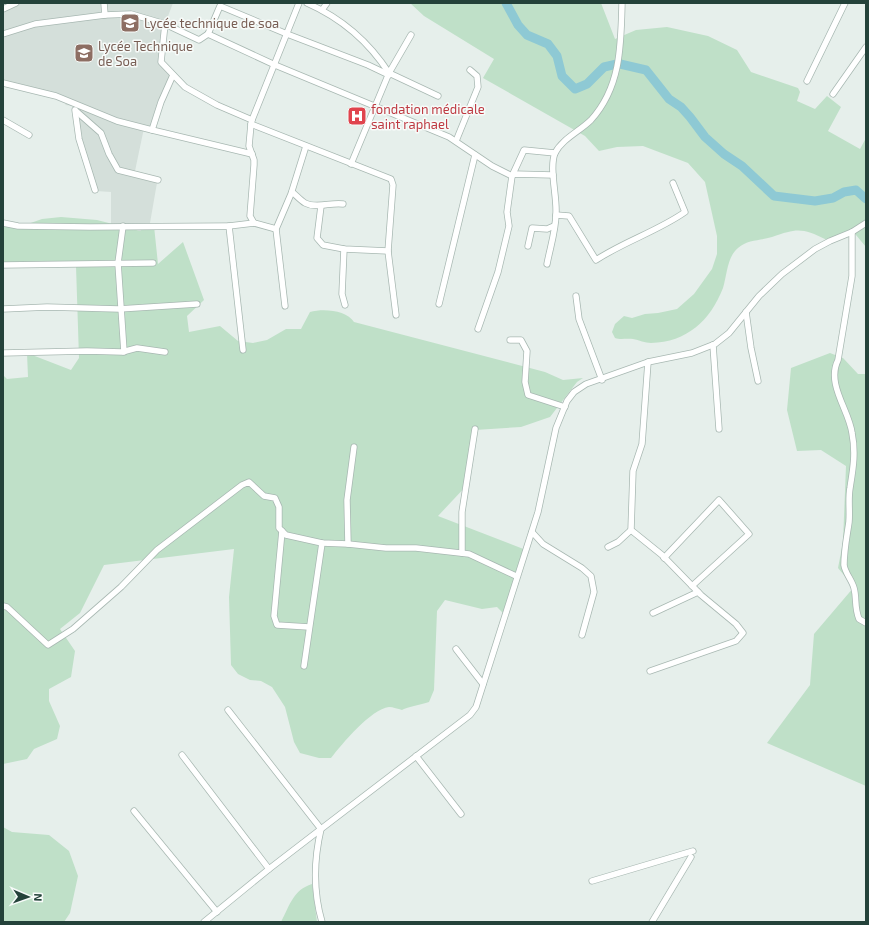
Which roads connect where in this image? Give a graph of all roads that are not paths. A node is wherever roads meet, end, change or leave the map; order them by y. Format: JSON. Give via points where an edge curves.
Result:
{"nodes":[{"id":1,"x":16,"y":3,"type":"edge"},
{"id":2,"x":104,"y":3,"type":"edge"},
{"id":3,"x":299,"y":3,"type":"edge"},
{"id":4,"x":307,"y":3,"type":"edge"},
{"id":5,"x":327,"y":3,"type":"edge"},
{"id":6,"x":622,"y":3,"type":"edge"},
{"id":7,"x":845,"y":3,"type":"edge"},
{"id":8,"x":3,"y":9,"type":"edge"},
{"id":9,"x":322,"y":10,"type":"junction"},
{"id":10,"x":104,"y":15,"type":"junction"},
{"id":11,"x":165,"y":24,"type":"junction"},
{"id":12,"x":3,"y":34,"type":"edge"},
{"id":13,"x":208,"y":34,"type":"junction"},
{"id":14,"x":287,"y":34,"type":"junction"},
{"id":15,"x":411,"y":35,"type":"dead end"},
{"id":16,"x":866,"y":47,"type":"edge"},
{"id":17,"x":275,"y":65,"type":"junction"},
{"id":18,"x":470,"y":70,"type":"dead end"},
{"id":19,"x":389,"y":74,"type":"junction"},
{"id":20,"x":173,"y":75,"type":"junction"},
{"id":21,"x":807,"y":81,"type":"dead end"},
{"id":22,"x":3,"y":83,"type":"edge"},
{"id":23,"x":833,"y":94,"type":"dead end"},
{"id":24,"x":438,"y":96,"type":"dead end"},
{"id":25,"x":75,"y":104,"type":"junction"},
{"id":26,"x":375,"y":106,"type":"junction"},
{"id":27,"x":76,"y":111,"type":"junction"},
{"id":28,"x":3,"y":120,"type":"edge"},
{"id":29,"x":252,"y":122,"type":"junction"},
{"id":30,"x":152,"y":130,"type":"junction"},
{"id":31,"x":29,"y":135,"type":"dead end"},
{"id":32,"x":456,"y":141,"type":"junction"},
{"id":33,"x":306,"y":146,"type":"junction"},
{"id":34,"x":555,"y":153,"type":"junction"},
{"id":35,"x":252,"y":154,"type":"junction"},
{"id":36,"x":475,"y":155,"type":"junction"},
{"id":37,"x":351,"y":164,"type":"junction"},
{"id":38,"x":553,"y":175,"type":"junction"},
{"id":39,"x":512,"y":176,"type":"junction"},
{"id":40,"x":158,"y":180,"type":"dead end"},
{"id":41,"x":672,"y":183,"type":"dead end"},
{"id":42,"x":95,"y":190,"type":"dead end"},
{"id":43,"x":292,"y":192,"type":"junction"},
{"id":44,"x":343,"y":204,"type":"dead end"},
{"id":45,"x":321,"y":206,"type":"junction"},
{"id":46,"x":556,"y":215,"type":"junction"},
{"id":47,"x":3,"y":223,"type":"edge"},
{"id":48,"x":254,"y":223,"type":"junction"},
{"id":49,"x":866,"y":223,"type":"edge"},
{"id":50,"x":123,"y":226,"type":"junction"},
{"id":51,"x":229,"y":226,"type":"junction"},
{"id":52,"x":554,"y":226,"type":"junction"},
{"id":53,"x":276,"y":229,"type":"junction"},
{"id":54,"x":852,"y":232,"type":"junction"},
{"id":55,"x":528,"y":246,"type":"dead end"},
{"id":56,"x":344,"y":249,"type":"junction"},
{"id":57,"x":388,"y":251,"type":"junction"},
{"id":58,"x":153,"y":262,"type":"dead end"},
{"id":59,"x":118,"y":263,"type":"junction"},
{"id":60,"x":547,"y":264,"type":"dead end"},
{"id":61,"x":3,"y":265,"type":"edge"},
{"id":62,"x":576,"y":296,"type":"dead end"},
{"id":63,"x":197,"y":304,"type":"dead end"},
{"id":64,"x":439,"y":304,"type":"dead end"},
{"id":65,"x":284,"y":306,"type":"dead end"},
{"id":66,"x":345,"y":306,"type":"dead end"},
{"id":67,"x":3,"y":309,"type":"edge"},
{"id":68,"x":122,"y":309,"type":"junction"},
{"id":69,"x":746,"y":312,"type":"junction"},
{"id":70,"x":396,"y":315,"type":"dead end"},
{"id":71,"x":478,"y":329,"type":"dead end"},
{"id":72,"x":510,"y":340,"type":"dead end"},
{"id":73,"x":713,"y":345,"type":"junction"},
{"id":74,"x":243,"y":350,"type":"dead end"},
{"id":75,"x":124,"y":352,"type":"junction"},
{"id":76,"x":165,"y":352,"type":"dead end"},
{"id":77,"x":3,"y":353,"type":"edge"},
{"id":78,"x":648,"y":362,"type":"junction"},
{"id":79,"x":602,"y":380,"type":"junction"},
{"id":80,"x":758,"y":381,"type":"dead end"},
{"id":81,"x":565,"y":407,"type":"junction"},
{"id":82,"x":475,"y":429,"type":"dead end"},
{"id":83,"x":719,"y":430,"type":"dead end"},
{"id":84,"x":354,"y":447,"type":"dead end"},
{"id":85,"x":631,"y":530,"type":"junction"},
{"id":86,"x":282,"y":532,"type":"junction"},
{"id":87,"x":532,"y":532,"type":"junction"},
{"id":88,"x":322,"y":543,"type":"junction"},
{"id":89,"x":348,"y":544,"type":"junction"},
{"id":90,"x":608,"y":547,"type":"dead end"},
{"id":91,"x":462,"y":553,"type":"junction"},
{"id":92,"x":664,"y":558,"type":"junction"},
{"id":93,"x":516,"y":576,"type":"junction"},
{"id":94,"x":692,"y":586,"type":"junction"},
{"id":95,"x":698,"y":592,"type":"junction"},
{"id":96,"x":3,"y":606,"type":"edge"},
{"id":97,"x":653,"y":613,"type":"dead end"},
{"id":98,"x":866,"y":623,"type":"edge"},
{"id":99,"x":309,"y":627,"type":"junction"},
{"id":100,"x":582,"y":635,"type":"dead end"},
{"id":101,"x":456,"y":649,"type":"dead end"},
{"id":102,"x":304,"y":666,"type":"dead end"},
{"id":103,"x":650,"y":671,"type":"dead end"},
{"id":104,"x":483,"y":684,"type":"junction"},
{"id":105,"x":228,"y":710,"type":"dead end"},
{"id":106,"x":182,"y":755,"type":"dead end"},
{"id":107,"x":416,"y":756,"type":"junction"},
{"id":108,"x":134,"y":811,"type":"dead end"},
{"id":109,"x":461,"y":814,"type":"dead end"},
{"id":110,"x":321,"y":828,"type":"junction"},
{"id":111,"x":269,"y":869,"type":"junction"},
{"id":112,"x":592,"y":881,"type":"dead end"},
{"id":113,"x":217,"y":912,"type":"junction"},
{"id":114,"x":204,"y":922,"type":"edge"},
{"id":115,"x":322,"y":922,"type":"edge"},
{"id":116,"x":652,"y":922,"type":"edge"}],
"edges":[{"from":1,"to":8,"type":"street"},
{"from":2,"to":10,"type":"street"},
{"from":3,"to":14,"type":"street"},
{"from":4,"to":9,"type":"street"},
{"from":5,"to":9,"type":"street"},
{"from":6,"to":34,"type":"street","via":[[619,65],[612,85],[598,112]]},
{"from":7,"to":21,"type":"street"},
{"from":9,"to":19,"type":"street","via":[[338,19],[362,40]]},
{"from":10,"to":11,"type":"street","via":[[135,14]]},
{"from":10,"to":12,"type":"street","via":[[35,24]]},
{"from":11,"to":13,"type":"street","via":[[200,40]]},
{"from":11,"to":20,"type":"street","via":[[161,62]]},
{"from":13,"to":14,"type":"street","via":[[220,6]]},
{"from":13,"to":17,"type":"street"},
{"from":14,"to":17,"type":"street"},
{"from":14,"to":19,"type":"street"},
{"from":15,"to":19,"type":"street"},
{"from":16,"to":23,"type":"street"},
{"from":17,"to":26,"type":"street"},
{"from":17,"to":29,"type":"street"},
{"from":18,"to":32,"type":"street","via":[[477,76],[478,87]]},
{"from":19,"to":24,"type":"street"},
{"from":19,"to":26,"type":"street"},
{"from":20,"to":29,"type":"street","via":[[194,93]]},
{"from":20,"to":30,"type":"street"},
{"from":22,"to":25,"type":"street","via":[[56,96]]},
{"from":25,"to":27,"type":"street"},
{"from":25,"to":30,"type":"street","via":[[117,121]]},
{"from":26,"to":32,"type":"street"},
{"from":26,"to":37,"type":"street"},
{"from":27,"to":40,"type":"street","via":[[101,133],[118,170]]},
{"from":27,"to":42,"type":"street","via":[[79,139]]},
{"from":28,"to":31,"type":"street"},
{"from":29,"to":33,"type":"street"},
{"from":29,"to":35,"type":"street","via":[[249,146]]},
{"from":30,"to":35,"type":"street"},
{"from":32,"to":36,"type":"street"},
{"from":33,"to":37,"type":"street"},
{"from":33,"to":43,"type":"street"},
{"from":34,"to":38,"type":"street"},
{"from":34,"to":39,"type":"street","via":[[524,150]]},
{"from":35,"to":48,"type":"street","via":[[254,165],[250,216]]},
{"from":36,"to":39,"type":"street"},
{"from":36,"to":64,"type":"street"},
{"from":37,"to":57,"type":"street","via":[[392,182]]},
{"from":38,"to":39,"type":"street"},
{"from":38,"to":46,"type":"street"},
{"from":39,"to":71,"type":"street","via":[[507,212],[509,226],[498,272]]},
{"from":41,"to":46,"type":"street","via":[[686,212],[653,231],[621,244],[596,260],[569,216]]},
{"from":43,"to":45,"type":"street","via":[[305,203]]},
{"from":43,"to":53,"type":"street"},
{"from":44,"to":45,"type":"street"},
{"from":45,"to":56,"type":"street","via":[[317,238],[323,245]]},
{"from":46,"to":52,"type":"street"},
{"from":47,"to":50,"type":"street","via":[[18,226]]},
{"from":48,"to":51,"type":"street"},
{"from":48,"to":53,"type":"street"},
{"from":49,"to":54,"type":"street"},
{"from":50,"to":51,"type":"street"},
{"from":50,"to":59,"type":"street"},
{"from":51,"to":74,"type":"street"},
{"from":52,"to":55,"type":"street","via":[[547,229],[532,228]]},
{"from":52,"to":60,"type":"street"},
{"from":53,"to":65,"type":"street"},
{"from":54,"to":69,"type":"street","via":[[830,241],[800,260],[773,282]]},
{"from":54,"to":98,"type":"street","via":[[852,276],[838,360],[834,368],[834,380],[855,447],[844,565],[854,587],[855,607],[859,619]]},
{"from":56,"to":57,"type":"street"},
{"from":56,"to":66,"type":"street","via":[[342,294]]},
{"from":57,"to":70,"type":"street"},
{"from":58,"to":59,"type":"street"},
{"from":59,"to":61,"type":"street"},
{"from":59,"to":68,"type":"street"},
{"from":62,"to":79,"type":"street","via":[[578,319]]},
{"from":63,"to":68,"type":"street"},
{"from":67,"to":68,"type":"street"},
{"from":68,"to":75,"type":"street"},
{"from":69,"to":73,"type":"street","via":[[729,333]]},
{"from":69,"to":80,"type":"street"},
{"from":72,"to":81,"type":"street","via":[[521,340],[527,351],[525,382],[528,395]]},
{"from":73,"to":78,"type":"street","via":[[692,353]]},
{"from":73,"to":83,"type":"street"},
{"from":75,"to":76,"type":"street","via":[[137,348]]},
{"from":75,"to":77,"type":"street"},
{"from":78,"to":79,"type":"street"},
{"from":78,"to":85,"type":"street","via":[[642,444],[633,471]]},
{"from":79,"to":81,"type":"street","via":[[586,384],[574,392]]},
{"from":81,"to":87,"type":"street","via":[[553,440]]},
{"from":82,"to":91,"type":"street","via":[[462,512]]},
{"from":84,"to":89,"type":"street","via":[[347,500]]},
{"from":85,"to":90,"type":"street"},
{"from":85,"to":92,"type":"street"},
{"from":86,"to":88,"type":"street"},
{"from":86,"to":96,"type":"street","via":[[279,528],[279,506],[275,498],[264,496],[249,482],[157,550],[121,587],[73,629],[48,645]]},
{"from":86,"to":99,"type":"street","via":[[274,616],[277,625]]},
{"from":87,"to":93,"type":"street"},
{"from":87,"to":100,"type":"street","via":[[543,544],[591,576],[594,592]]},
{"from":88,"to":89,"type":"street"},
{"from":88,"to":99,"type":"street"},
{"from":89,"to":91,"type":"street"},
{"from":91,"to":93,"type":"street"},
{"from":92,"to":94,"type":"street"},
{"from":92,"to":94,"type":"street","via":[[719,500],[749,534]]},
{"from":93,"to":104,"type":"street"},
{"from":94,"to":95,"type":"street"},
{"from":95,"to":97,"type":"street"},
{"from":95,"to":103,"type":"street","via":[[743,633],[736,641]]},
{"from":99,"to":102,"type":"street"},
{"from":101,"to":104,"type":"street"},
{"from":104,"to":107,"type":"street","via":[[476,707],[470,715]]},
{"from":105,"to":110,"type":"street"},
{"from":106,"to":111,"type":"street"},
{"from":107,"to":109,"type":"street"},
{"from":107,"to":110,"type":"street"},
{"from":108,"to":113,"type":"street"},
{"from":110,"to":111,"type":"street"},
{"from":110,"to":115,"type":"street","via":[[316,848],[315,877]]},
{"from":111,"to":113,"type":"street"},
{"from":112,"to":116,"type":"street","via":[[692,854]]},
{"from":113,"to":114,"type":"street"}]}
